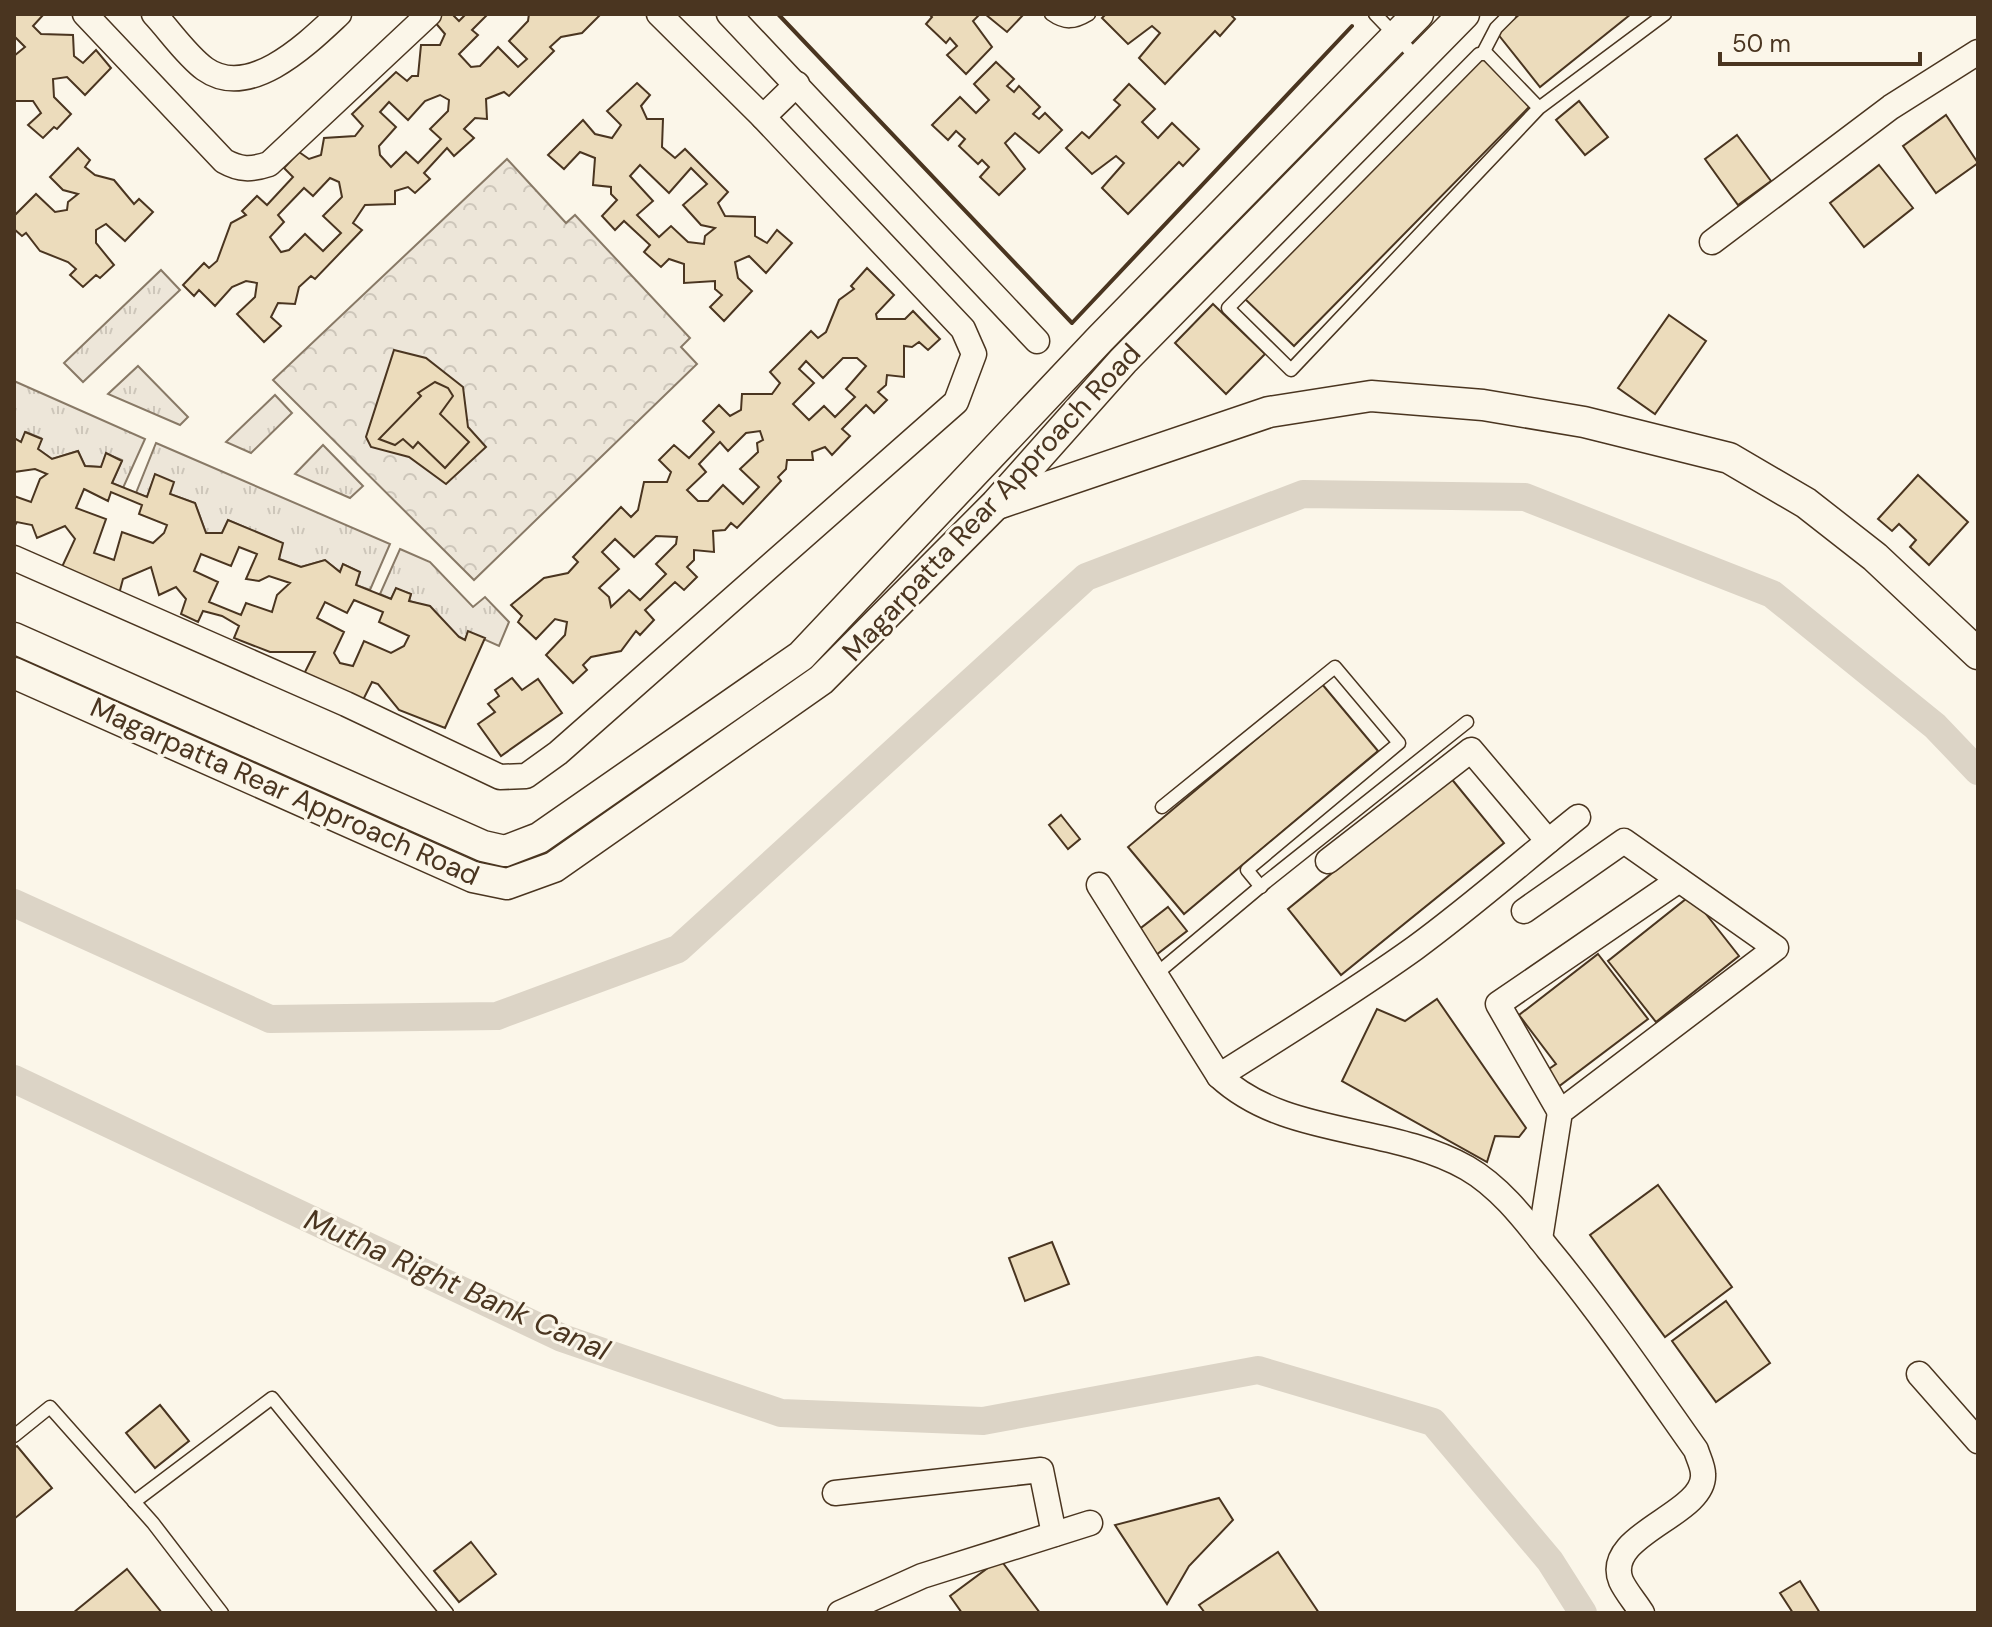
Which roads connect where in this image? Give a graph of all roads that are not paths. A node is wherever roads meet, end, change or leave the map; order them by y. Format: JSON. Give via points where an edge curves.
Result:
{"nodes":[{"id":1,"x":85,"y":14,"type":"edge"},
{"id":2,"x":154,"y":14,"type":"edge"},
{"id":3,"x":339,"y":14,"type":"edge"},
{"id":4,"x":429,"y":14,"type":"edge"},
{"id":5,"x":659,"y":14,"type":"edge"},
{"id":6,"x":729,"y":14,"type":"edge"},
{"id":7,"x":1051,"y":14,"type":"edge"},
{"id":8,"x":1089,"y":14,"type":"edge"},
{"id":9,"x":1375,"y":14,"type":"edge"},
{"id":10,"x":1418,"y":14,"type":"edge"},
{"id":11,"x":1464,"y":14,"type":"edge"},
{"id":12,"x":1510,"y":14,"type":"edge"},
{"id":13,"x":1665,"y":14,"type":"edge"},
{"id":14,"x":1396,"y":36,"type":"junction"},
{"id":15,"x":1978,"y":52,"type":"edge"},
{"id":16,"x":1483,"y":53,"type":"junction"},
{"id":17,"x":1419,"y":60,"type":"junction"},
{"id":18,"x":797,"y":84,"type":"junction"},
{"id":19,"x":1539,"y":108,"type":"junction"},
{"id":20,"x":763,"y":117,"type":"junction"},
{"id":21,"x":1712,"y":242,"type":"dead end"},
{"id":22,"x":1037,"y":341,"type":"dead end"},
{"id":23,"x":996,"y":504,"type":"junction"},
{"id":24,"x":945,"y":506,"type":"junction"},
{"id":25,"x":14,"y":558,"type":"edge"},
{"id":26,"x":14,"y":638,"type":"edge"},
{"id":27,"x":1978,"y":654,"type":"edge"},
{"id":28,"x":14,"y":673,"type":"edge"},
{"id":29,"x":1467,"y":722,"type":"dead end"},
{"id":30,"x":1162,"y":807,"type":"dead end"},
{"id":31,"x":1578,"y":817,"type":"dead end"},
{"id":32,"x":1548,"y":841,"type":"junction"},
{"id":33,"x":1328,"y":861,"type":"dead end"},
{"id":34,"x":1679,"y":880,"type":"junction"},
{"id":35,"x":1099,"y":885,"type":"dead end"},
{"id":36,"x":1261,"y":887,"type":"junction"},
{"id":37,"x":1524,"y":911,"type":"dead end"},
{"id":38,"x":1155,"y":975,"type":"junction"},
{"id":39,"x":1219,"y":1076,"type":"junction"},
{"id":40,"x":1560,"y":1112,"type":"junction"},
{"id":41,"x":1540,"y":1239,"type":"junction"},
{"id":42,"x":1919,"y":1374,"type":"dead end"},
{"id":43,"x":14,"y":1436,"type":"edge"},
{"id":44,"x":1978,"y":1441,"type":"edge"},
{"id":45,"x":835,"y":1493,"type":"dead end"},
{"id":46,"x":134,"y":1502,"type":"junction"},
{"id":47,"x":1090,"y":1523,"type":"dead end"},
{"id":48,"x":1054,"y":1534,"type":"junction"},
{"id":49,"x":222,"y":1613,"type":"edge"},
{"id":50,"x":447,"y":1613,"type":"edge"},
{"id":51,"x":840,"y":1613,"type":"edge"},
{"id":52,"x":1642,"y":1613,"type":"edge"}],
"edges":[{"from":1,"to":4,"type":"street","via":[[224,161],[238,169],[254,169],[269,164]]},
{"from":2,"to":3,"type":"street","via":[[206,69],[227,77],[262,72],[294,56]]},
{"from":5,"to":20,"type":"street"},
{"from":6,"to":18,"type":"street"},
{"from":7,"to":8,"type":"lane","via":[[1061,22]]},
{"from":9,"to":14,"type":"lane"},
{"from":10,"to":14,"type":"street","name":"Magarpatta Rear Approach Road"},
{"from":11,"to":17,"type":"street","name":"Magarpatta Rear Approach Road"},
{"from":12,"to":16,"type":"lane"},
{"from":13,"to":19,"type":"lane"},
{"from":14,"to":17,"type":"lane"},
{"from":14,"to":24,"type":"street","name":"Magarpatta Rear Approach Road"},
{"from":15,"to":21,"type":"street","via":[[1891,107]]},
{"from":16,"to":19,"type":"lane"},
{"from":16,"to":19,"type":"lane","via":[[1228,308],[1291,370]]},
{"from":17,"to":23,"type":"street","name":"Magarpatta Rear Approach Road","via":[[1123,361]]},
{"from":18,"to":20,"type":"street"},
{"from":18,"to":22,"type":"street"},
{"from":20,"to":25,"type":"street","via":[[963,329],[974,354],[970,372],[956,402],[673,654],[526,776],[500,777]]},
{"from":23,"to":24,"type":"street"},
{"from":23,"to":27,"type":"street","via":[[1269,412],[1371,396],[1483,405],[1584,422],[1729,458],[1806,503],[1875,557]]},
{"from":23,"to":28,"type":"street","name":"Magarpatta Rear Approach Road","via":[[821,680],[554,867],[507,884],[473,877]]},
{"from":24,"to":26,"type":"street","name":"Magarpatta Rear Approach Road","via":[[801,656],[539,838],[505,851],[483,846]]},
{"from":29,"to":36,"type":"lane"},
{"from":30,"to":36,"type":"lane","via":[[1335,667],[1399,743],[1247,870]]},
{"from":31,"to":32,"type":"street"},
{"from":32,"to":33,"type":"street","via":[[1471,750]]},
{"from":32,"to":39,"type":"street","via":[[1414,949]]},
{"from":34,"to":37,"type":"street","via":[[1624,841]]},
{"from":34,"to":40,"type":"street","via":[[1498,1004]]},
{"from":34,"to":40,"type":"street","via":[[1776,948]]},
{"from":35,"to":38,"type":"street"},
{"from":36,"to":38,"type":"lane"},
{"from":38,"to":39,"type":"street"},
{"from":39,"to":41,"type":"street","via":[[1241,1097],[1269,1110],[1429,1151],[1468,1169],[1509,1202]]},
{"from":40,"to":41,"type":"street"},
{"from":41,"to":52,"type":"street","via":[[1594,1305],[1696,1450],[1704,1475],[1699,1491],[1628,1548],[1619,1564],[1621,1580]]},
{"from":42,"to":44,"type":"street"},
{"from":43,"to":46,"type":"lane","via":[[50,1407]]},
{"from":45,"to":48,"type":"street","via":[[1041,1470]]},
{"from":46,"to":49,"type":"lane"},
{"from":46,"to":50,"type":"lane","via":[[272,1398]]},
{"from":47,"to":48,"type":"street"},
{"from":48,"to":51,"type":"street","via":[[922,1576]]}]}
